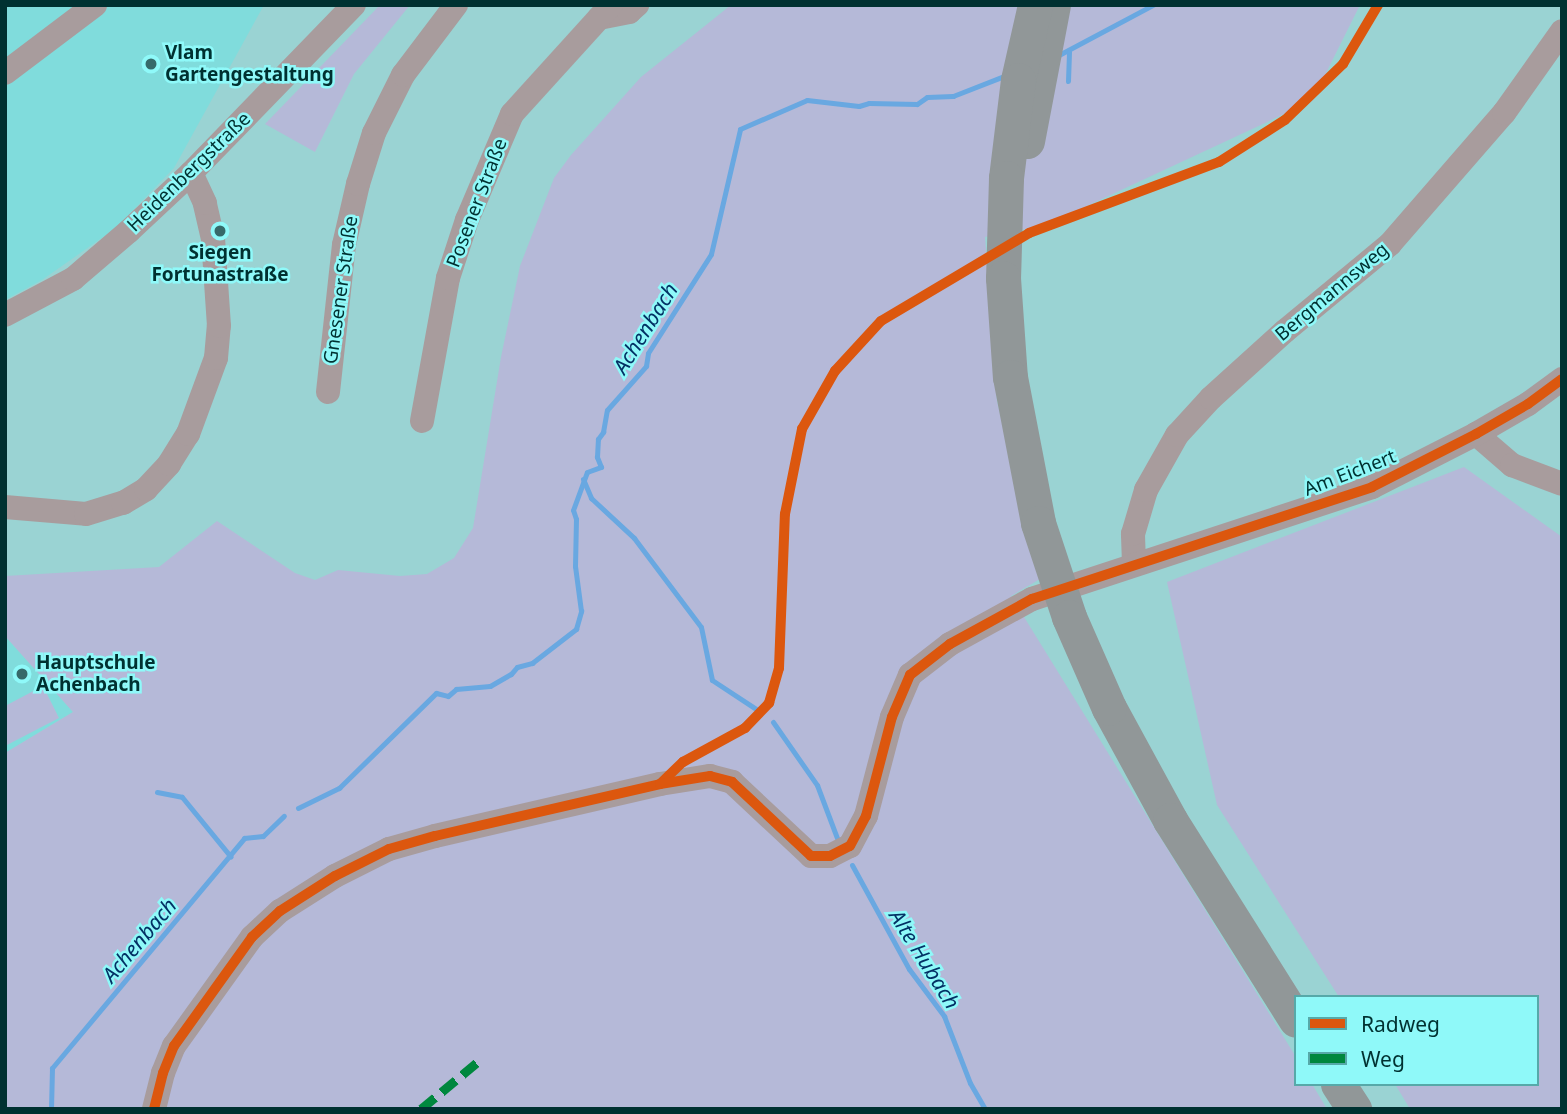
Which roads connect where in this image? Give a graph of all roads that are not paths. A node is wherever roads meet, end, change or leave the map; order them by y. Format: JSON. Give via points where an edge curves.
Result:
{"nodes":[{"id":1,"x":95,"y":5,"type":"edge"},
{"id":2,"x":354,"y":5,"type":"edge"},
{"id":3,"x":456,"y":5,"type":"edge"},
{"id":4,"x":637,"y":5,"type":"edge"},
{"id":5,"x":1035,"y":5,"type":"edge"},
{"id":6,"x":1053,"y":5,"type":"edge"},
{"id":7,"x":605,"y":11,"type":"edge"},
{"id":8,"x":1562,"y":31,"type":"edge"},
{"id":9,"x":5,"y":73,"type":"edge"},
{"id":10,"x":191,"y":173,"type":"junction"},
{"id":11,"x":5,"y":315,"type":"edge"},
{"id":12,"x":1562,"y":379,"type":"edge"},
{"id":13,"x":328,"y":392,"type":"dead end"},
{"id":14,"x":422,"y":421,"type":"dead end"},
{"id":15,"x":1476,"y":434,"type":"junction"},
{"id":16,"x":1562,"y":484,"type":"edge"},
{"id":17,"x":5,"y":507,"type":"edge"},
{"id":18,"x":1134,"y":564,"type":"junction"},
{"id":19,"x":1117,"y":704,"type":"junction"},
{"id":20,"x":1300,"y":995,"type":"edge"},
{"id":21,"x":1294,"y":1017,"type":"edge"},
{"id":22,"x":1339,"y":1086,"type":"edge"},
{"id":23,"x":1357,"y":1086,"type":"edge"},
{"id":24,"x":154,"y":1109,"type":"edge"},
{"id":25,"x":1354,"y":1109,"type":"edge"},
{"id":26,"x":1371,"y":1109,"type":"edge"}],
"edges":[{"from":1,"to":9,"type":"street"},
{"from":2,"to":10,"type":"street","name":"Heidenbergstraße"},
{"from":3,"to":13,"type":"street","name":"Gnesener Straße","via":[[402,75],[374,133],[344,245]]},
{"from":4,"to":7,"type":"street","name":"Posener Straße","via":[[629,12]]},
{"from":5,"to":19,"type":"highway","bridge":true,"via":[[1018,80],[1006,178],[1003,278],[1010,377],[1026,475],[1045,547],[1069,617]]},
{"from":6,"to":19,"type":"highway","via":[[1036,83],[1023,180],[1021,277],[1027,374],[1062,541]]},
{"from":7,"to":14,"type":"street","name":"Posener Straße","via":[[512,114],[448,278]]},
{"from":8,"to":18,"type":"street","name":"Bergmannsweg","via":[[1504,113],[1390,244],[1285,331],[1177,435],[1146,490],[1133,534]]},
{"from":10,"to":11,"type":"street","name":"Heidenbergstraße","via":[[74,279]]},
{"from":10,"to":17,"type":"street","via":[[205,203],[213,239],[219,326],[216,358],[188,434],[146,489],[123,503],[86,514]]},
{"from":12,"to":15,"type":"street","name":"Am Eichert"},
{"from":15,"to":16,"type":"street","via":[[1512,465]]},
{"from":15,"to":18,"type":"street","name":"Am Eichert","via":[[1372,487]]},
{"from":18,"to":24,"type":"street","name":"Am Eichert","via":[[1032,599],[950,644],[910,675],[891,717],[866,816],[850,846],[830,856],[811,856],[733,782],[710,776],[389,849],[335,876],[280,911],[252,937],[186,1027],[163,1073]]},
{"from":19,"to":20,"type":"highway"},
{"from":19,"to":21,"type":"highway","via":[[1177,832]]},
{"from":22,"to":25,"type":"highway"},
{"from":23,"to":26,"type":"highway"}]}
